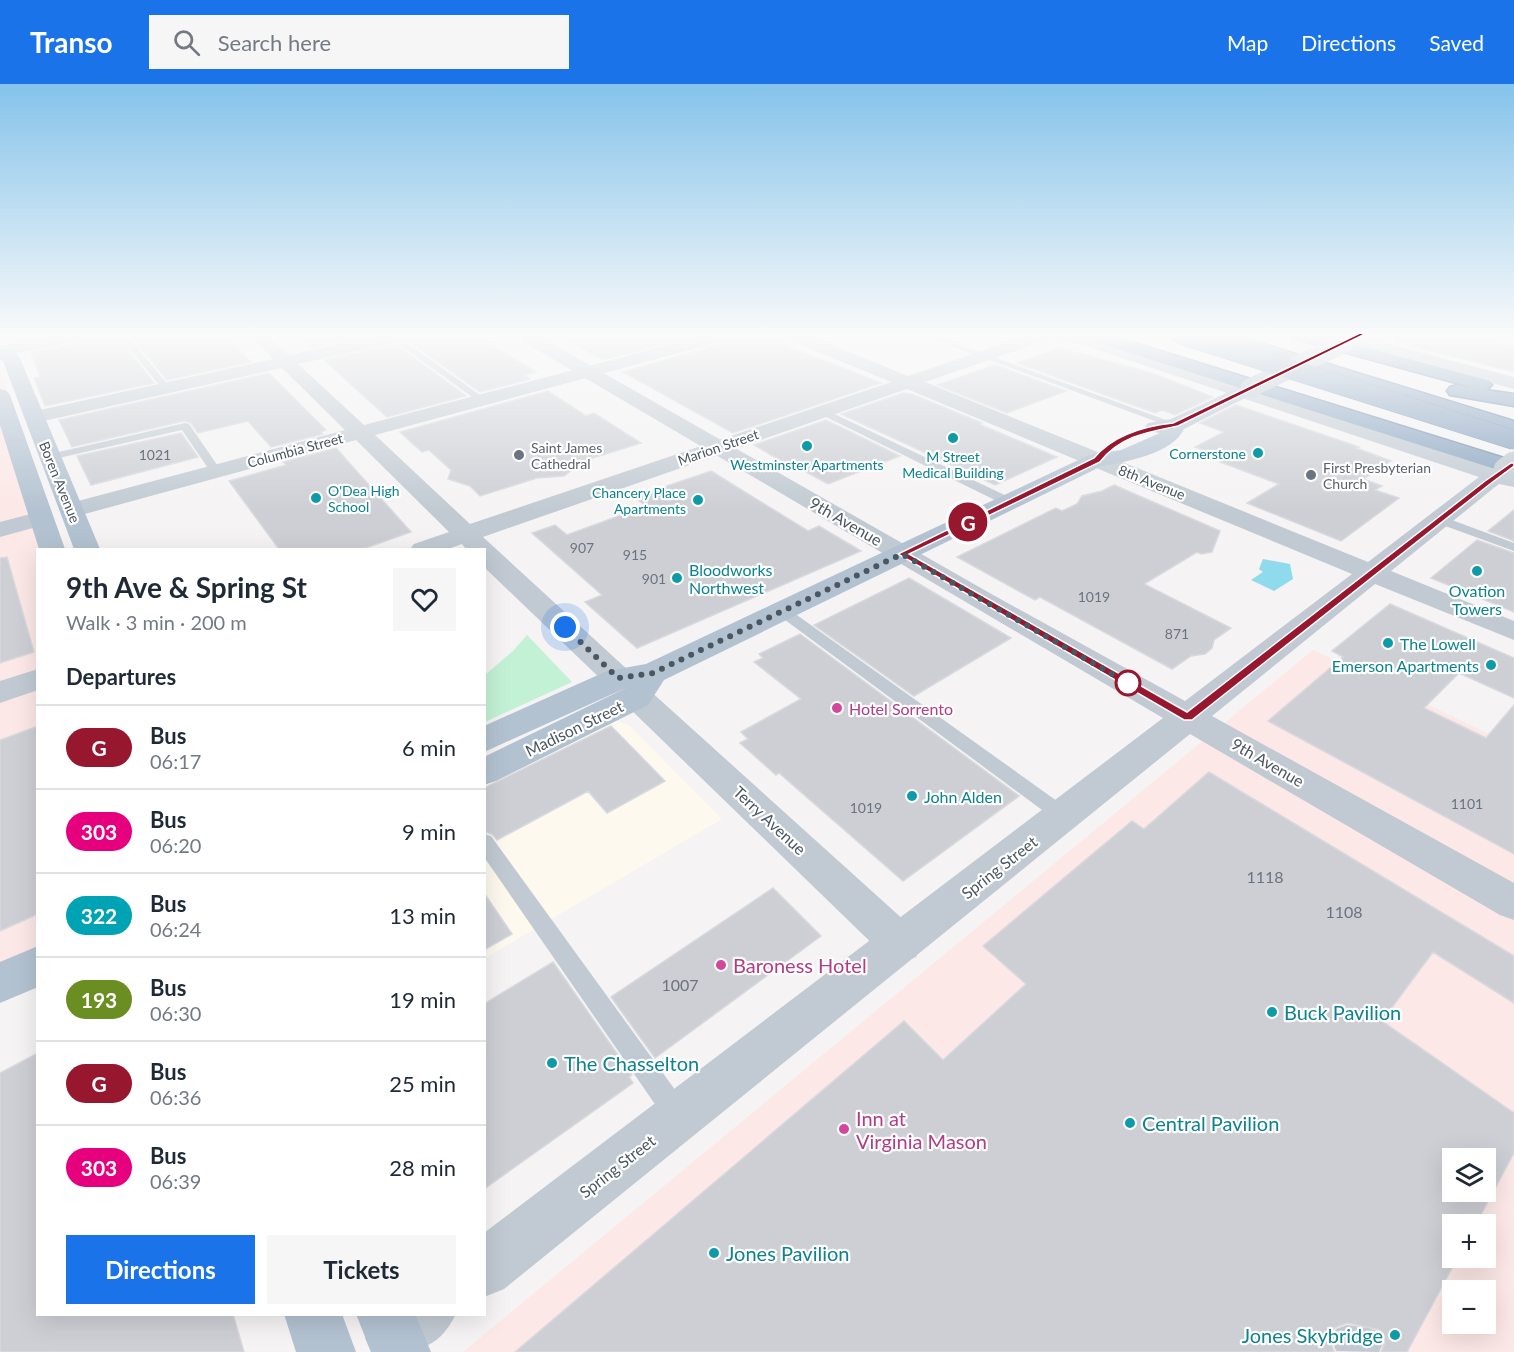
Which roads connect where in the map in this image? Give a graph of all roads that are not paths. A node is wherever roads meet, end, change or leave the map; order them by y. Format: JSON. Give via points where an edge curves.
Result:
{"nodes":[{"id":1,"x":25,"y":393,"type":"edge"},
{"id":2,"x":139,"y":393,"type":"edge"},
{"id":3,"x":317,"y":393,"type":"edge"},
{"id":4,"x":473,"y":393,"type":"edge"},
{"id":5,"x":508,"y":393,"type":"edge"},
{"id":6,"x":624,"y":393,"type":"edge"},
{"id":7,"x":877,"y":393,"type":"edge"},
{"id":8,"x":936,"y":393,"type":"edge"},
{"id":9,"x":1087,"y":393,"type":"edge"},
{"id":10,"x":1240,"y":393,"type":"edge"},
{"id":11,"x":1257,"y":393,"type":"edge"},
{"id":12,"x":1268,"y":393,"type":"edge"},
{"id":13,"x":1307,"y":393,"type":"edge"},
{"id":14,"x":1333,"y":393,"type":"edge"},
{"id":15,"x":1366,"y":393,"type":"edge"},
{"id":16,"x":1406,"y":393,"type":"edge"},
{"id":17,"x":1470,"y":393,"type":"edge"},
{"id":18,"x":0,"y":395,"type":"edge"},
{"id":19,"x":482,"y":400,"type":"junction"},
{"id":20,"x":1514,"y":400,"type":"edge"},
{"id":21,"x":824,"y":412,"type":"junction"},
{"id":22,"x":35,"y":417,"type":"junction"},
{"id":23,"x":5,"y":424,"type":"edge"},
{"id":24,"x":1175,"y":425,"type":"junction"},
{"id":25,"x":1514,"y":428,"type":"edge"},
{"id":26,"x":1444,"y":429,"type":"junction"},
{"id":27,"x":358,"y":433,"type":"junction"},
{"id":28,"x":1514,"y":440,"type":"edge"},
{"id":29,"x":719,"y":447,"type":"junction"},
{"id":30,"x":50,"y":457,"type":"junction"},
{"id":31,"x":1097,"y":460,"type":"junction"},
{"id":32,"x":1510,"y":469,"type":"edge"},
{"id":33,"x":216,"y":471,"type":"junction"},
{"id":34,"x":1009,"y":502,"type":"junction"},
{"id":35,"x":72,"y":510,"type":"junction"},
{"id":36,"x":42,"y":518,"type":"junction"},
{"id":37,"x":1441,"y":520,"type":"junction"},
{"id":38,"x":0,"y":530,"type":"edge"},
{"id":39,"x":477,"y":545,"type":"edge"},
{"id":40,"x":1514,"y":547,"type":"edge"},
{"id":41,"x":52,"y":548,"type":"edge"},
{"id":42,"x":87,"y":548,"type":"edge"},
{"id":43,"x":436,"y":548,"type":"edge"},
{"id":44,"x":486,"y":553,"type":"edge"},
{"id":45,"x":902,"y":554,"type":"junction"},
{"id":46,"x":1374,"y":573,"type":"junction"},
{"id":47,"x":782,"y":611,"type":"junction"},
{"id":48,"x":1514,"y":631,"type":"edge"},
{"id":49,"x":36,"y":680,"type":"edge"},
{"id":50,"x":636,"y":683,"type":"junction"},
{"id":51,"x":0,"y":692,"type":"edge"},
{"id":52,"x":1188,"y":717,"type":"junction"},
{"id":53,"x":486,"y":739,"type":"edge"},
{"id":54,"x":486,"y":771,"type":"edge"},
{"id":55,"x":1064,"y":816,"type":"junction"},
{"id":56,"x":486,"y":844,"type":"edge"},
{"id":57,"x":1514,"y":903,"type":"edge"},
{"id":58,"x":901,"y":944,"type":"junction"},
{"id":59,"x":36,"y":966,"type":"edge"},
{"id":60,"x":0,"y":983,"type":"edge"},
{"id":61,"x":680,"y":1117,"type":"junction"},
{"id":62,"x":486,"y":1267,"type":"edge"},
{"id":63,"x":314,"y":1316,"type":"edge"},
{"id":64,"x":326,"y":1352,"type":"edge"}],
"edges":[{"from":1,"to":22,"type":"main road","name":"Boren Avenue"},
{"from":2,"to":22,"type":"street"},
{"from":3,"to":27,"type":"street","name":"Terry Avenue"},
{"from":4,"to":19,"type":"lane"},
{"from":5,"to":19,"type":"street","name":"Columbia Street"},
{"from":6,"to":29,"type":"street","name":"9th Avenue"},
{"from":7,"to":21,"type":"street","name":"Marion Street"},
{"from":8,"to":31,"type":"street","name":"8th Avenue"},
{"from":9,"to":24,"type":"lane"},
{"from":10,"to":24,"type":"main road","name":"Madison Street"},
{"from":11,"to":32,"type":"street"},
{"from":12,"to":32,"type":"highway"},
{"from":13,"to":26,"type":"highway"},
{"from":14,"to":26,"type":"highway"},
{"from":15,"to":28,"type":"highway","bridge":true},
{"from":16,"to":25,"type":"highway"},
{"from":17,"to":20,"type":"highway"},
{"from":18,"to":23,"type":"main road","name":"Boren Avenue"},
{"from":19,"to":27,"type":"street","name":"Columbia Street"},
{"from":21,"to":29,"type":"street","name":"Marion Street"},
{"from":21,"to":34,"type":"lane"},
{"from":22,"to":30,"type":"main road","name":"Boren Avenue"},
{"from":23,"to":36,"type":"main road","name":"Boren Avenue"},
{"from":24,"to":31,"type":"main road","name":"Madison Street","via":[[1170,436],[1126,456]]},
{"from":26,"to":32,"type":"highway"},
{"from":27,"to":33,"type":"street","name":"Columbia Street"},
{"from":27,"to":39,"type":"street","name":"Terry Avenue"},
{"from":29,"to":39,"type":"street","name":"Marion Street"},
{"from":29,"to":45,"type":"street","name":"9th Avenue"},
{"from":30,"to":33,"type":"lane","via":[[185,426]]},
{"from":30,"to":35,"type":"main road","name":"Boren Avenue"},
{"from":31,"to":34,"type":"main road","name":"Madison Street"},
{"from":31,"to":46,"type":"street","name":"8th Avenue"},
{"from":32,"to":37,"type":"street","name":"Spring Street"},
{"from":33,"to":35,"type":"street","name":"Columbia Street"},
{"from":34,"to":45,"type":"main road","name":"Madison Street"},
{"from":35,"to":42,"type":"main road","name":"Boren Avenue"},
{"from":36,"to":38,"type":"street"},
{"from":36,"to":41,"type":"main road","name":"Boren Avenue"},
{"from":37,"to":40,"type":"lane"},
{"from":37,"to":46,"type":"street","name":"Spring Street"},
{"from":39,"to":43,"type":"street","name":"Marion Street"},
{"from":44,"to":50,"type":"street","name":"Terry Avenue"},
{"from":45,"to":47,"type":"main road","name":"Madison Street"},
{"from":45,"to":52,"type":"street","name":"9th Avenue"},
{"from":46,"to":48,"type":"street","name":"8th Avenue"},
{"from":46,"to":52,"type":"street","name":"Spring Street"},
{"from":47,"to":50,"type":"main road","name":"Madison Street"},
{"from":47,"to":55,"type":"lane"},
{"from":49,"to":51,"type":"street"},
{"from":50,"to":53,"type":"main road","name":"Madison Street"},
{"from":50,"to":54,"type":"main road","name":"Madison Street"},
{"from":50,"to":58,"type":"street","name":"Terry Avenue"},
{"from":52,"to":55,"type":"street","name":"Spring Street"},
{"from":52,"to":57,"type":"street","name":"9th Avenue"},
{"from":55,"to":58,"type":"street","name":"Spring Street"},
{"from":56,"to":61,"type":"lane"},
{"from":58,"to":61,"type":"street","name":"Spring Street"},
{"from":59,"to":60,"type":"main road"},
{"from":61,"to":62,"type":"street","name":"Spring Street"},
{"from":63,"to":64,"type":"main road"}]}
